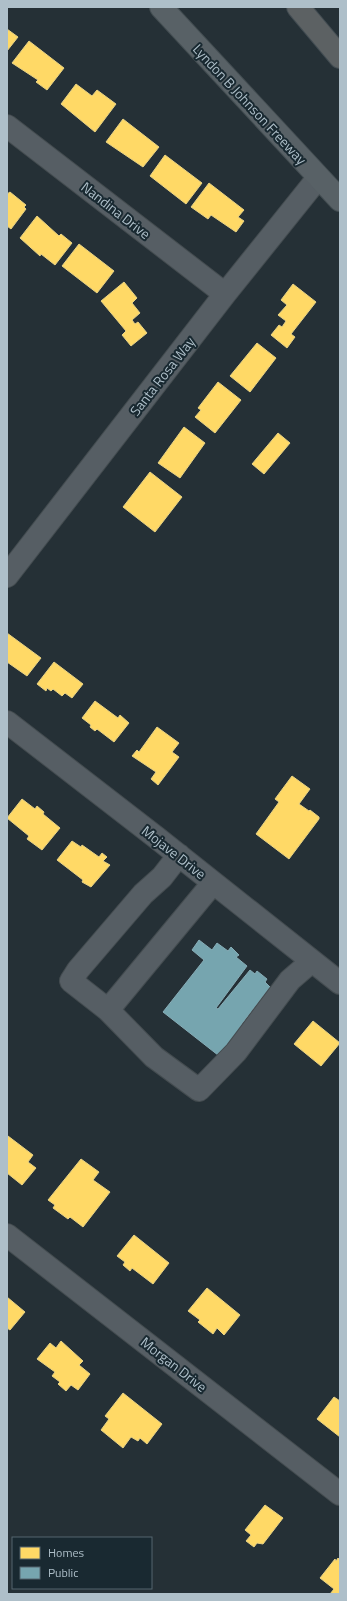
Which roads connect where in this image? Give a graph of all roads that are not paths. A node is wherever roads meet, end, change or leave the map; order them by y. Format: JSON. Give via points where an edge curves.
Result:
{"nodes":[{"id":1,"x":161,"y":7,"type":"edge"},
{"id":2,"x":298,"y":7,"type":"edge"},
{"id":3,"x":340,"y":57,"type":"edge"},
{"id":4,"x":7,"y":126,"type":"edge"},
{"id":5,"x":318,"y":178,"type":"junction"},
{"id":6,"x":340,"y":200,"type":"edge"},
{"id":7,"x":225,"y":294,"type":"junction"},
{"id":8,"x":7,"y":576,"type":"edge"},
{"id":9,"x":7,"y":722,"type":"edge"},
{"id":10,"x":179,"y":855,"type":"junction"},
{"id":11,"x":213,"y":882,"type":"junction"},
{"id":12,"x":312,"y":961,"type":"junction"},
{"id":13,"x":340,"y":983,"type":"edge"},
{"id":14,"x":108,"y":1010,"type":"junction"},
{"id":15,"x":7,"y":1235,"type":"edge"},
{"id":16,"x":340,"y":1494,"type":"edge"}],
"edges":[{"from":1,"to":5,"type":"main road","name":"Lyndon B Johnson Freeway"},
{"from":2,"to":3,"type":"highway"},
{"from":4,"to":7,"type":"street","name":"Nandina Drive"},
{"from":5,"to":6,"type":"main road","name":"Lyndon B Johnson Freeway"},
{"from":5,"to":7,"type":"street","name":"Santa Rosa Way"},
{"from":7,"to":8,"type":"street","name":"Santa Rosa Way"},
{"from":9,"to":10,"type":"street","name":"Mojave Drive"},
{"from":10,"to":11,"type":"street","name":"Mojave Drive"},
{"from":10,"to":14,"type":"street","via":[[162,877],[133,905],[71,981]]},
{"from":11,"to":12,"type":"street","name":"Mojave Drive"},
{"from":11,"to":14,"type":"street"},
{"from":12,"to":13,"type":"street","name":"Mojave Drive"},
{"from":12,"to":14,"type":"street","via":[[290,980],[236,1052],[199,1090],[154,1057]]},
{"from":15,"to":16,"type":"street","name":"Morgan Drive"}]}
